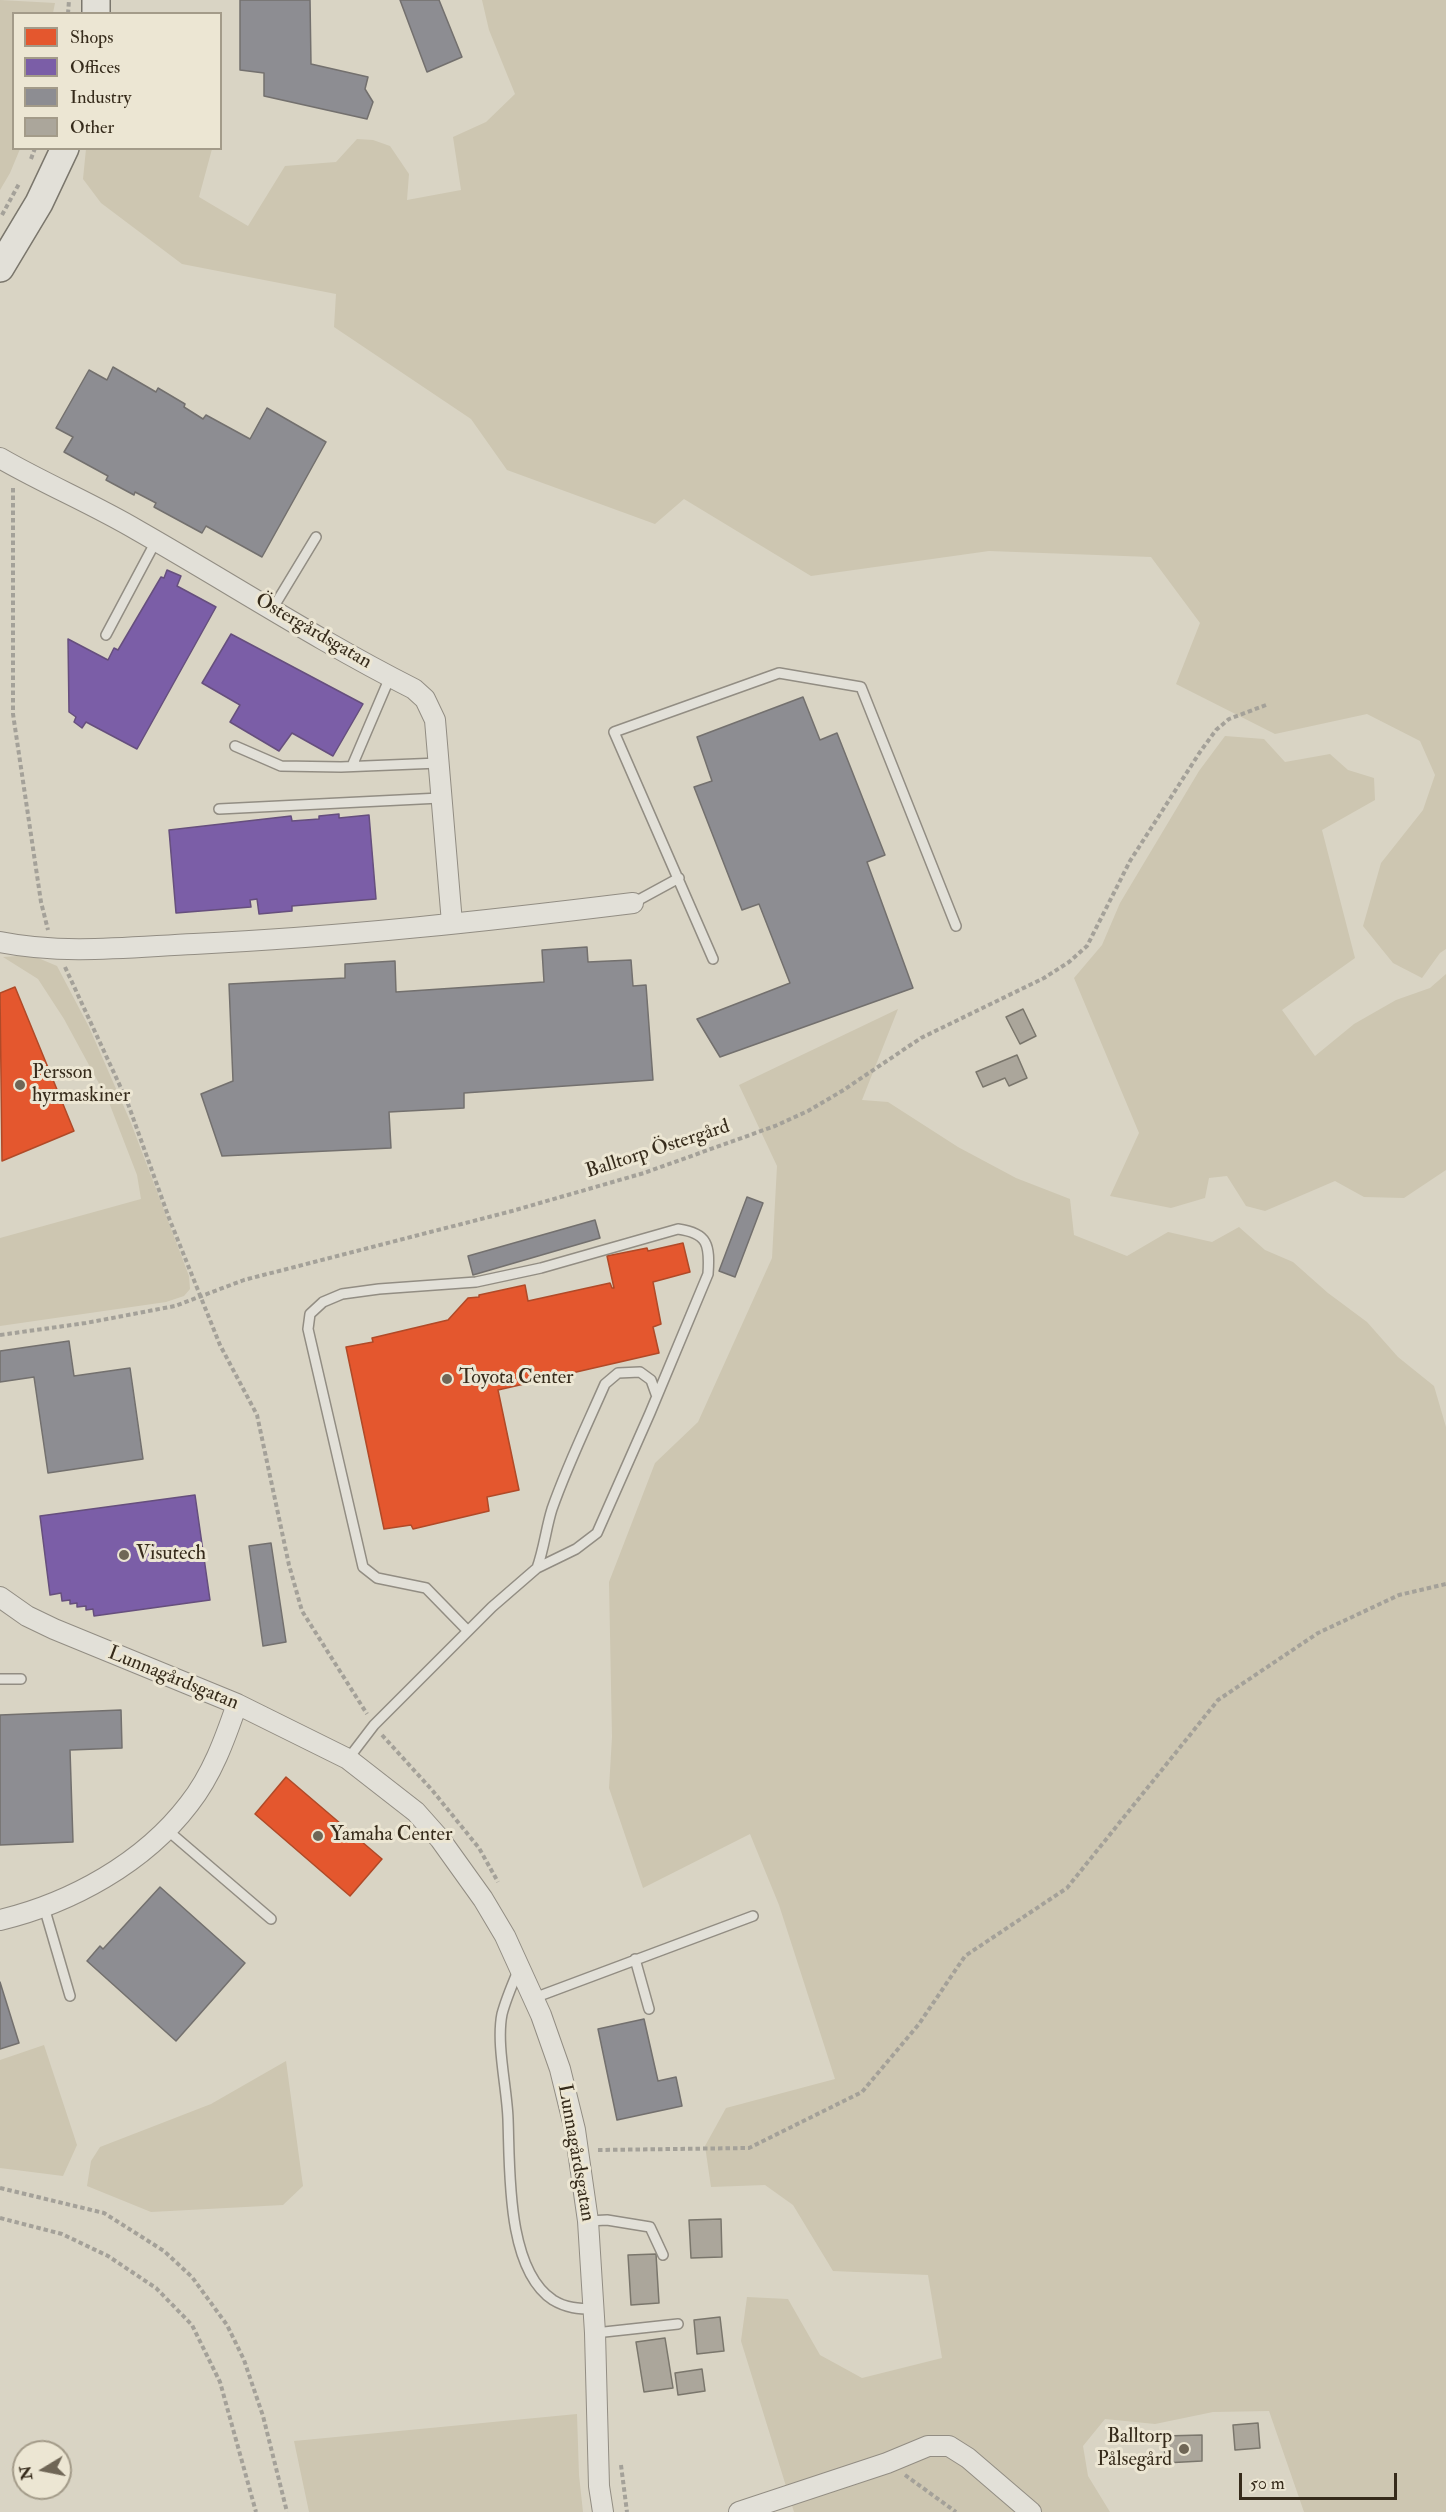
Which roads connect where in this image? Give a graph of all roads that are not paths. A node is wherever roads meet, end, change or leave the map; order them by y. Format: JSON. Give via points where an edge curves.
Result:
{"nodes":[{"id":1,"x":63,"y":150,"type":"edge"},
{"id":2,"x":0,"y":268,"type":"edge"},
{"id":3,"x":0,"y":458,"type":"edge"},
{"id":4,"x":316,"y":537,"type":"dead end"},
{"id":5,"x":156,"y":541,"type":"junction"},
{"id":6,"x":273,"y":608,"type":"junction"},
{"id":7,"x":106,"y":635,"type":"dead end"},
{"id":8,"x":390,"y":677,"type":"junction"},
{"id":9,"x":235,"y":746,"type":"dead end"},
{"id":10,"x":439,"y":763,"type":"junction"},
{"id":11,"x":352,"y":766,"type":"junction"},
{"id":12,"x":440,"y":798,"type":"junction"},
{"id":13,"x":219,"y":809,"type":"dead end"},
{"id":14,"x":679,"y":878,"type":"junction"},
{"id":15,"x":633,"y":903,"type":"joint"},
{"id":16,"x":452,"y":923,"type":"junction"},
{"id":17,"x":956,"y":926,"type":"dead end"},
{"id":18,"x":0,"y":942,"type":"edge"},
{"id":19,"x":713,"y":959,"type":"dead end"},
{"id":20,"x":656,"y":1394,"type":"junction"},
{"id":21,"x":537,"y":1568,"type":"junction"},
{"id":22,"x":0,"y":1597,"type":"edge"},
{"id":23,"x":467,"y":1630,"type":"junction"},
{"id":24,"x":0,"y":1679,"type":"edge"},
{"id":25,"x":21,"y":1680,"type":"dead end"},
{"id":26,"x":237,"y":1704,"type":"junction"},
{"id":27,"x":348,"y":1760,"type":"junction"},
{"id":28,"x":166,"y":1830,"type":"junction"},
{"id":29,"x":44,"y":1907,"type":"junction"},
{"id":30,"x":753,"y":1917,"type":"dead end"},
{"id":31,"x":271,"y":1919,"type":"dead end"},
{"id":32,"x":0,"y":1920,"type":"edge"},
{"id":33,"x":635,"y":1959,"type":"junction"},
{"id":34,"x":519,"y":1969,"type":"junction"},
{"id":35,"x":70,"y":1996,"type":"dead end"},
{"id":36,"x":534,"y":1998,"type":"junction"},
{"id":37,"x":649,"y":2009,"type":"dead end"},
{"id":38,"x":588,"y":2221,"type":"junction"},
{"id":39,"x":663,"y":2255,"type":"dead end"},
{"id":40,"x":593,"y":2309,"type":"junction"},
{"id":41,"x":678,"y":2324,"type":"dead end"},
{"id":42,"x":595,"y":2333,"type":"junction"},
{"id":43,"x":603,"y":2512,"type":"edge"},
{"id":44,"x":739,"y":2512,"type":"edge"},
{"id":45,"x":1031,"y":2512,"type":"edge"}],
"edges":[{"from":1,"to":2,"type":"street","via":[[39,203]]},
{"from":3,"to":5,"type":"street","name":"Östergårdsgatan"},
{"from":4,"to":6,"type":"lane"},
{"from":5,"to":6,"type":"street","name":"Östergårdsgatan"},
{"from":5,"to":7,"type":"lane"},
{"from":6,"to":8,"type":"street","name":"Östergårdsgatan"},
{"from":8,"to":10,"type":"street","name":"Östergårdsgatan","via":[[425,699],[435,720]]},
{"from":8,"to":11,"type":"lane"},
{"from":9,"to":11,"type":"lane","via":[[281,766]]},
{"from":10,"to":11,"type":"lane"},
{"from":10,"to":12,"type":"street","name":"Östergårdsgatan"},
{"from":12,"to":13,"type":"lane"},
{"from":12,"to":16,"type":"street","name":"Östergårdsgatan"},
{"from":14,"to":15,"type":"lane"},
{"from":14,"to":17,"type":"lane","via":[[614,732],[779,673],[861,687]]},
{"from":14,"to":19,"type":"lane"},
{"from":15,"to":16,"type":"street"},
{"from":16,"to":18,"type":"street","via":[[273,940],[57,949]]},
{"from":20,"to":21,"type":"lane","via":[[597,1533],[576,1549]]},
{"from":20,"to":21,"type":"lane","via":[[651,1380],[640,1372],[618,1373],[605,1384],[564,1476]]},
{"from":20,"to":23,"type":"lane","via":[[708,1274],[710,1253],[696,1232],[678,1229],[476,1282],[342,1293],[310,1314],[308,1329],[363,1567],[377,1578],[426,1588]]},
{"from":21,"to":23,"type":"lane"},
{"from":22,"to":26,"type":"street","name":"Lunnagårdsgatan","via":[[54,1629]]},
{"from":23,"to":27,"type":"lane","via":[[374,1725]]},
{"from":24,"to":25,"type":"lane"},
{"from":26,"to":27,"type":"street","name":"Lunnagårdsgatan"},
{"from":26,"to":28,"type":"street","via":[[209,1774]]},
{"from":27,"to":34,"type":"street","name":"Lunnagårdsgatan","via":[[416,1812],[440,1839],[483,1899]]},
{"from":28,"to":29,"type":"street","via":[[141,1852],[84,1889]]},
{"from":28,"to":31,"type":"lane"},
{"from":29,"to":32,"type":"street"},
{"from":29,"to":35,"type":"lane"},
{"from":30,"to":33,"type":"lane"},
{"from":33,"to":36,"type":"lane"},
{"from":33,"to":37,"type":"lane"},
{"from":34,"to":36,"type":"street","name":"Lunnagårdsgatan"},
{"from":34,"to":40,"type":"lane","via":[[502,2016],[512,2211],[519,2245],[531,2272],[553,2300],[575,2309]]},
{"from":36,"to":38,"type":"street","name":"Lunnagårdsgatan","via":[[560,2069],[570,2110]]},
{"from":38,"to":39,"type":"lane","via":[[650,2227]]},
{"from":38,"to":40,"type":"street","name":"Lunnagårdsgatan"},
{"from":40,"to":42,"type":"street","name":"Lunnagårdsgatan"},
{"from":41,"to":42,"type":"lane"},
{"from":42,"to":43,"type":"street","name":"Lunnagårdsgatan"},
{"from":44,"to":45,"type":"street","via":[[928,2446],[949,2446],[968,2458]]}]}
